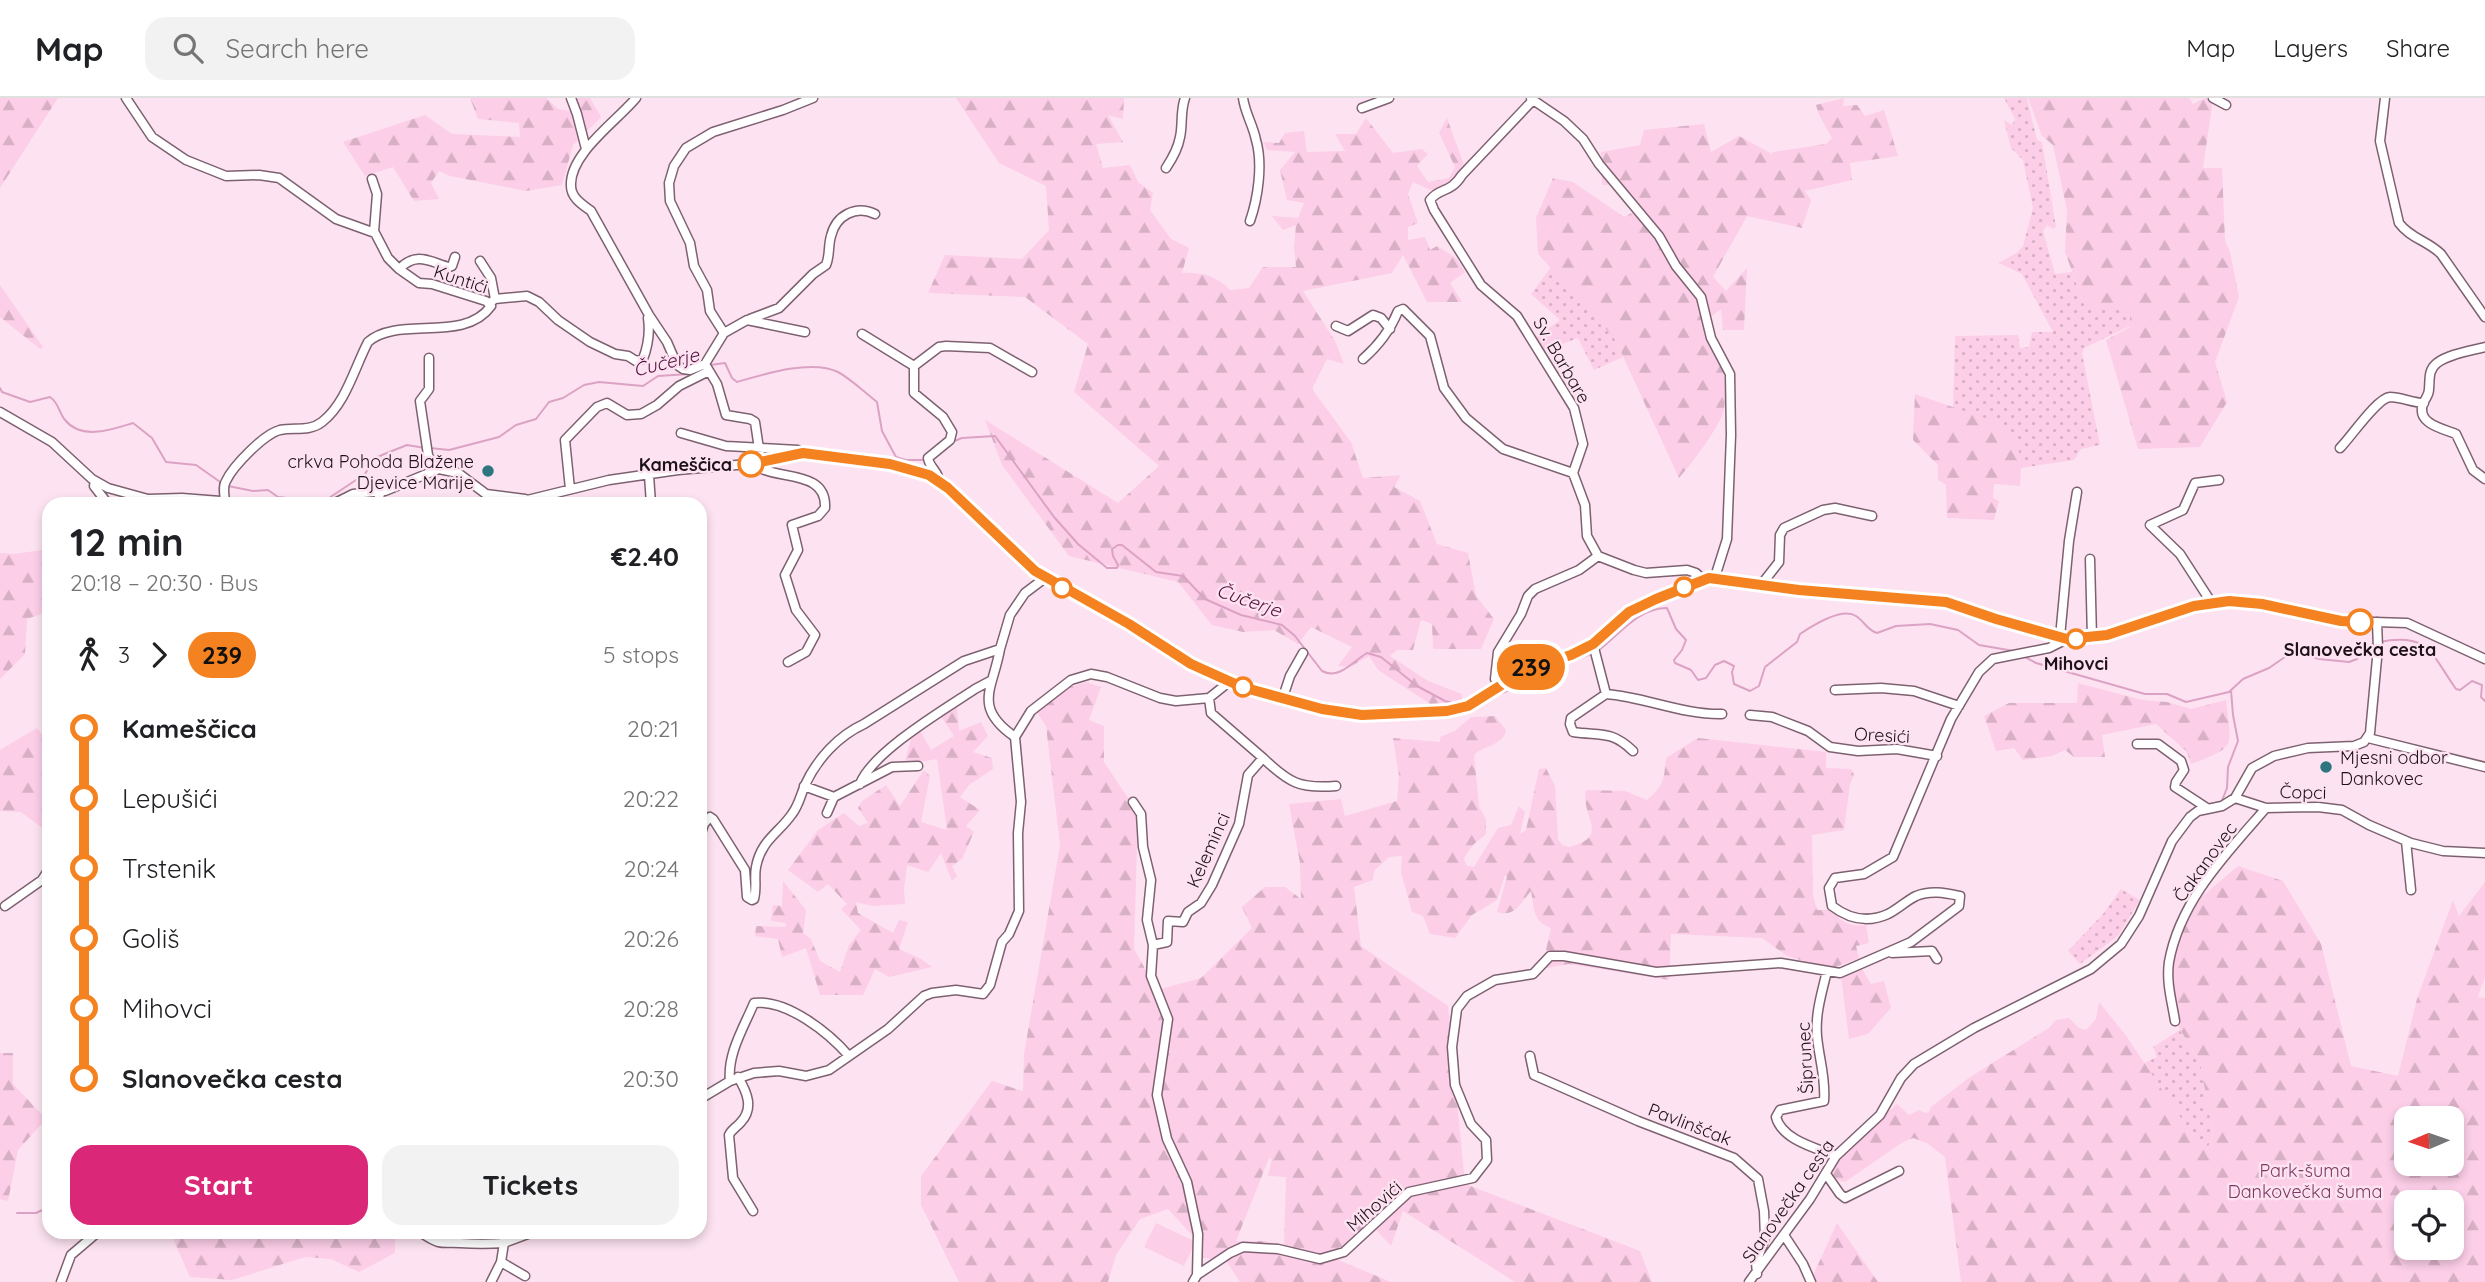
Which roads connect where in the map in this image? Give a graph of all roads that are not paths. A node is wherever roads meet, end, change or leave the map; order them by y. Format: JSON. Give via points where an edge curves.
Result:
{"nodes":[{"id":1,"x":126,"y":98,"type":"edge"},
{"id":2,"x":571,"y":98,"type":"edge"},
{"id":3,"x":636,"y":98,"type":"edge"},
{"id":4,"x":813,"y":98,"type":"edge"},
{"id":5,"x":1185,"y":98,"type":"edge"},
{"id":6,"x":1243,"y":98,"type":"edge"},
{"id":7,"x":1388,"y":98,"type":"edge"},
{"id":8,"x":2213,"y":98,"type":"edge"},
{"id":9,"x":2385,"y":98,"type":"edge"},
{"id":10,"x":1532,"y":99,"type":"edge"},
{"id":11,"x":2226,"y":105,"type":"dead end"},
{"id":12,"x":1362,"y":108,"type":"dead end"},
{"id":13,"x":586,"y":149,"type":"junction"},
{"id":14,"x":1166,"y":168,"type":"dead end"},
{"id":15,"x":372,"y":179,"type":"dead end"},
{"id":16,"x":875,"y":214,"type":"dead end"},
{"id":17,"x":1250,"y":221,"type":"dead end"},
{"id":18,"x":374,"y":232,"type":"junction"},
{"id":19,"x":455,"y":257,"type":"dead end"},
{"id":20,"x":480,"y":261,"type":"dead end"},
{"id":21,"x":399,"y":269,"type":"junction"},
{"id":22,"x":493,"y":301,"type":"junction"},
{"id":23,"x":649,"y":315,"type":"junction"},
{"id":24,"x":2485,"y":317,"type":"edge"},
{"id":25,"x":747,"y":320,"type":"junction"},
{"id":26,"x":1336,"y":326,"type":"dead end"},
{"id":27,"x":1390,"y":329,"type":"junction"},
{"id":28,"x":805,"y":332,"type":"dead end"},
{"id":29,"x":724,"y":333,"type":"junction"},
{"id":30,"x":862,"y":334,"type":"dead end"},
{"id":31,"x":2485,"y":347,"type":"edge"},
{"id":32,"x":429,"y":358,"type":"dead end"},
{"id":33,"x":1363,"y":359,"type":"dead end"},
{"id":34,"x":914,"y":366,"type":"junction"},
{"id":35,"x":707,"y":367,"type":"junction"},
{"id":36,"x":1032,"y":372,"type":"dead end"},
{"id":37,"x":2424,"y":403,"type":"junction"},
{"id":38,"x":0,"y":412,"type":"edge"},
{"id":39,"x":681,"y":433,"type":"dead end"},
{"id":40,"x":759,"y":448,"type":"junction"},
{"id":41,"x":2340,"y":448,"type":"dead end"},
{"id":42,"x":803,"y":453,"type":"junction"},
{"id":43,"x":760,"y":463,"type":"junction"},
{"id":44,"x":435,"y":470,"type":"junction"},
{"id":45,"x":1573,"y":473,"type":"junction"},
{"id":46,"x":649,"y":475,"type":"junction"},
{"id":47,"x":2485,"y":479,"type":"edge"},
{"id":48,"x":2219,"y":480,"type":"dead end"},
{"id":49,"x":94,"y":481,"type":"junction"},
{"id":50,"x":939,"y":481,"type":"junction"},
{"id":51,"x":570,"y":489,"type":"junction"},
{"id":52,"x":381,"y":492,"type":"junction"},
{"id":53,"x":2077,"y":492,"type":"dead end"},
{"id":54,"x":486,"y":494,"type":"junction"},
{"id":55,"x":103,"y":497,"type":"edge"},
{"id":56,"x":141,"y":497,"type":"edge"},
{"id":57,"x":228,"y":497,"type":"edge"},
{"id":58,"x":347,"y":497,"type":"edge"},
{"id":59,"x":379,"y":497,"type":"edge"},
{"id":60,"x":487,"y":497,"type":"edge"},
{"id":61,"x":507,"y":497,"type":"edge"},
{"id":62,"x":539,"y":497,"type":"edge"},
{"id":63,"x":651,"y":497,"type":"edge"},
{"id":64,"x":1872,"y":516,"type":"dead end"},
{"id":65,"x":1598,"y":556,"type":"junction"},
{"id":66,"x":2090,"y":559,"type":"dead end"},
{"id":67,"x":1715,"y":577,"type":"junction"},
{"id":68,"x":1045,"y":578,"type":"junction"},
{"id":69,"x":1702,"y":579,"type":"junction"},
{"id":70,"x":1761,"y":585,"type":"junction"},
{"id":71,"x":2211,"y":602,"type":"junction"},
{"id":72,"x":2377,"y":622,"type":"junction"},
{"id":73,"x":2060,"y":637,"type":"junction"},
{"id":74,"x":2092,"y":638,"type":"junction"},
{"id":75,"x":2054,"y":647,"type":"junction"},
{"id":76,"x":1000,"y":649,"type":"junction"},
{"id":77,"x":1595,"y":649,"type":"junction"},
{"id":78,"x":1303,"y":653,"type":"dead end"},
{"id":79,"x":2485,"y":659,"type":"edge"},
{"id":80,"x":788,"y":662,"type":"dead end"},
{"id":81,"x":990,"y":681,"type":"junction"},
{"id":82,"x":1229,"y":682,"type":"junction"},
{"id":83,"x":1500,"y":686,"type":"junction"},
{"id":84,"x":1835,"y":690,"type":"dead end"},
{"id":85,"x":1606,"y":694,"type":"junction"},
{"id":86,"x":1283,"y":697,"type":"junction"},
{"id":87,"x":1209,"y":698,"type":"junction"},
{"id":88,"x":1959,"y":705,"type":"junction"},
{"id":89,"x":1722,"y":714,"type":"dead end"},
{"id":90,"x":1750,"y":715,"type":"dead end"},
{"id":91,"x":1015,"y":737,"type":"junction"},
{"id":92,"x":2368,"y":738,"type":"junction"},
{"id":93,"x":2137,"y":744,"type":"dead end"},
{"id":94,"x":1633,"y":751,"type":"dead end"},
{"id":95,"x":1937,"y":756,"type":"junction"},
{"id":96,"x":1263,"y":758,"type":"junction"},
{"id":97,"x":918,"y":766,"type":"dead end"},
{"id":98,"x":2485,"y":767,"type":"edge"},
{"id":99,"x":860,"y":784,"type":"junction"},
{"id":100,"x":804,"y":786,"type":"junction"},
{"id":101,"x":1336,"y":786,"type":"dead end"},
{"id":102,"x":834,"y":797,"type":"junction"},
{"id":103,"x":2235,"y":798,"type":"junction"},
{"id":104,"x":1133,"y":802,"type":"dead end"},
{"id":105,"x":2207,"y":808,"type":"junction"},
{"id":106,"x":2266,"y":808,"type":"junction"},
{"id":107,"x":827,"y":813,"type":"dead end"},
{"id":108,"x":707,"y":820,"type":"edge"},
{"id":109,"x":2406,"y":841,"type":"junction"},
{"id":110,"x":2485,"y":853,"type":"edge"},
{"id":111,"x":42,"y":880,"type":"edge"},
{"id":112,"x":2411,"y":890,"type":"dead end"},
{"id":113,"x":5,"y":906,"type":"dead end"},
{"id":114,"x":1153,"y":945,"type":"junction"},
{"id":115,"x":1885,"y":954,"type":"junction"},
{"id":116,"x":1937,"y":959,"type":"dead end"},
{"id":117,"x":1827,"y":971,"type":"junction"},
{"id":118,"x":2175,"y":1021,"type":"dead end"},
{"id":119,"x":849,"y":1056,"type":"junction"},
{"id":120,"x":1530,"y":1056,"type":"dead end"},
{"id":121,"x":734,"y":1079,"type":"junction"},
{"id":122,"x":707,"y":1095,"type":"edge"},
{"id":123,"x":1836,"y":1156,"type":"junction"},
{"id":124,"x":1899,"y":1171,"type":"dead end"},
{"id":125,"x":1826,"y":1174,"type":"junction"},
{"id":126,"x":753,"y":1211,"type":"dead end"},
{"id":127,"x":1784,"y":1235,"type":"junction"},
{"id":128,"x":90,"y":1239,"type":"edge"},
{"id":129,"x":433,"y":1239,"type":"edge"},
{"id":130,"x":504,"y":1239,"type":"edge"},
{"id":131,"x":515,"y":1239,"type":"edge"},
{"id":132,"x":504,"y":1243,"type":"junction"},
{"id":133,"x":501,"y":1262,"type":"junction"},
{"id":134,"x":1757,"y":1274,"type":"junction"},
{"id":135,"x":525,"y":1276,"type":"dead end"},
{"id":136,"x":1195,"y":1278,"type":"edge"},
{"id":137,"x":61,"y":1282,"type":"edge"},
{"id":138,"x":491,"y":1282,"type":"edge"},
{"id":139,"x":1749,"y":1282,"type":"edge"},
{"id":140,"x":1811,"y":1282,"type":"edge"}],
"edges":[{"from":1,"to":18,"type":"street","via":[[152,137],[186,160],[226,176],[279,178],[337,219]]},
{"from":2,"to":13,"type":"street"},
{"from":3,"to":13,"type":"street"},
{"from":4,"to":29,"type":"street","via":[[713,132],[686,148],[674,166],[670,201],[690,243],[710,311]]},
{"from":5,"to":14,"type":"street","via":[[1181,137]]},
{"from":6,"to":17,"type":"street","via":[[1260,157],[1258,198]]},
{"from":7,"to":12,"type":"street"},
{"from":8,"to":11,"type":"street"},
{"from":9,"to":24,"type":"street","via":[[2379,141],[2399,223],[2441,254]]},
{"from":10,"to":45,"type":"street","name":"Sv. Barbare","via":[[1455,186],[1430,200],[1481,285],[1517,316],[1574,408],[1583,444]]},
{"from":10,"to":67,"type":"street","via":[[1579,135],[1701,296],[1711,338],[1730,374],[1727,539]]},
{"from":13,"to":23,"type":"street","via":[[570,188],[592,211]]},
{"from":15,"to":18,"type":"street","via":[[377,194]]},
{"from":16,"to":25,"type":"street","via":[[862,209],[846,214],[832,232],[826,265],[779,309]]},
{"from":18,"to":21,"type":"street","name":"Kuntići"},
{"from":19,"to":21,"type":"street","via":[[449,267],[422,259]]},
{"from":20,"to":22,"type":"street","via":[[491,278]]},
{"from":21,"to":22,"type":"street","name":"Kuntići","via":[[419,283]]},
{"from":22,"to":23,"type":"street","via":[[531,297],[576,334],[636,360],[645,355]]},
{"from":22,"to":57,"type":"street","name":"Kuntići","via":[[471,321],[374,337],[341,400],[321,423],[279,430],[259,441],[225,485]]},
{"from":23,"to":35,"type":"street","via":[[680,368]]},
{"from":25,"to":28,"type":"street"},
{"from":25,"to":29,"type":"street"},
{"from":26,"to":27,"type":"street","via":[[1348,331],[1373,315]]},
{"from":27,"to":33,"type":"street"},
{"from":27,"to":45,"type":"street","via":[[1398,311],[1404,309],[1430,336],[1444,388],[1466,418],[1503,449]]},
{"from":29,"to":35,"type":"street"},
{"from":30,"to":34,"type":"street"},
{"from":31,"to":37,"type":"street","via":[[2436,364]]},
{"from":32,"to":44,"type":"street","via":[[429,389],[420,401]]},
{"from":34,"to":36,"type":"street","via":[[939,347],[990,348]]},
{"from":34,"to":50,"type":"street","via":[[914,393],[943,417],[952,432],[950,440],[928,458]]},
{"from":35,"to":40,"type":"street","via":[[726,415],[755,422]]},
{"from":35,"to":51,"type":"street","via":[[641,414],[627,415],[607,403],[597,407],[565,440]]},
{"from":37,"to":41,"type":"street","via":[[2385,399]]},
{"from":37,"to":47,"type":"street","via":[[2424,418],[2456,434],[2474,473]]},
{"from":38,"to":49,"type":"street","via":[[52,442]]},
{"from":39,"to":40,"type":"street","via":[[726,446]]},
{"from":40,"to":42,"type":"street"},
{"from":40,"to":43,"type":"street"},
{"from":42,"to":43,"type":"street"},
{"from":42,"to":50,"type":"street","via":[[890,464]]},
{"from":43,"to":46,"type":"street"},
{"from":43,"to":80,"type":"street","via":[[768,472],[809,480],[824,499],[825,508],[818,516],[792,525],[798,550],[785,575],[796,610],[815,639],[806,652]]},
{"from":44,"to":52,"type":"street"},
{"from":44,"to":54,"type":"street","via":[[458,473]]},
{"from":45,"to":65,"type":"street","via":[[1585,505],[1587,536]]},
{"from":46,"to":51,"type":"street"},
{"from":46,"to":63,"type":"street"},
{"from":48,"to":71,"type":"street","via":[[2195,483],[2183,510],[2150,525],[2179,554]]},
{"from":49,"to":55,"type":"street"},
{"from":49,"to":56,"type":"street"},
{"from":50,"to":68,"type":"street"},
{"from":51,"to":62,"type":"street"},
{"from":52,"to":58,"type":"street"},
{"from":52,"to":59,"type":"street"},
{"from":53,"to":73,"type":"street"},
{"from":54,"to":60,"type":"street"},
{"from":54,"to":61,"type":"street"},
{"from":64,"to":70,"type":"street","via":[[1835,508],[1784,528],[1779,562]]},
{"from":65,"to":69,"type":"street","via":[[1646,573],[1687,570]]},
{"from":65,"to":83,"type":"street","via":[[1528,596],[1498,652],[1495,679]]},
{"from":66,"to":74,"type":"street"},
{"from":67,"to":69,"type":"street"},
{"from":67,"to":70,"type":"street"},
{"from":68,"to":76,"type":"street","via":[[1025,593],[1010,615]]},
{"from":68,"to":82,"type":"street"},
{"from":69,"to":77,"type":"street","via":[[1629,612]]},
{"from":70,"to":73,"type":"street","via":[[1946,602]]},
{"from":71,"to":72,"type":"street","via":[[2262,604],[2341,621]]},
{"from":71,"to":74,"type":"street"},
{"from":72,"to":79,"type":"street","via":[[2417,626]]},
{"from":72,"to":92,"type":"street"},
{"from":73,"to":74,"type":"street"},
{"from":73,"to":75,"type":"street"},
{"from":73,"to":75,"type":"street"},
{"from":75,"to":88,"type":"street","via":[[1993,659],[1979,672]]},
{"from":76,"to":81,"type":"street"},
{"from":76,"to":100,"type":"street","via":[[964,661],[851,730],[832,746]]},
{"from":77,"to":83,"type":"street","via":[[1536,664]]},
{"from":77,"to":85,"type":"street"},
{"from":78,"to":86,"type":"street"},
{"from":81,"to":91,"type":"street","via":[[993,717]]},
{"from":81,"to":99,"type":"street","via":[[890,748]]},
{"from":82,"to":86,"type":"street"},
{"from":82,"to":87,"type":"street"},
{"from":83,"to":86,"type":"street","via":[[1457,710],[1379,715],[1322,709]]},
{"from":84,"to":88,"type":"street","via":[[1914,691]]},
{"from":85,"to":89,"type":"street"},
{"from":85,"to":94,"type":"street","via":[[1571,718],[1573,732],[1604,733]]},
{"from":87,"to":91,"type":"street","via":[[1176,701],[1107,677],[1082,675],[1031,711]]},
{"from":87,"to":96,"type":"street","via":[[1211,713]]},
{"from":88,"to":95,"type":"street"},
{"from":90,"to":95,"type":"street","name":"Oresići","via":[[1801,728],[1837,749],[1897,748]]},
{"from":91,"to":119,"type":"street","via":[[1021,802],[1019,911],[997,954],[990,985],[983,994],[956,990],[924,996]]},
{"from":92,"to":98,"type":"street"},
{"from":92,"to":103,"type":"street","via":[[2358,745],[2287,751],[2263,760],[2248,773]]},
{"from":93,"to":105,"type":"street","via":[[2158,744],[2181,761],[2183,769],[2175,787]]},
{"from":95,"to":115,"type":"street","via":[[1893,857],[1864,874],[1835,878],[1829,888],[1832,906],[1844,915],[1868,920],[1917,896],[1939,891],[1960,896],[1959,906],[1946,917],[1912,942]]},
{"from":96,"to":101,"type":"street","via":[[1282,777],[1310,788]]},
{"from":96,"to":114,"type":"street","name":"Keleminci","via":[[1248,775],[1239,824],[1212,885],[1182,922],[1168,921],[1167,942]]},
{"from":97,"to":99,"type":"street","via":[[892,767]]},
{"from":99,"to":102,"type":"street"},
{"from":100,"to":102,"type":"street"},
{"from":100,"to":108,"type":"street","via":[[792,815],[765,846],[756,866],[752,900],[747,897],[741,862],[713,818]]},
{"from":102,"to":107,"type":"street"},
{"from":103,"to":105,"type":"street","name":"Slanovečka cesta"},
{"from":103,"to":106,"type":"street","name":"Čopci"},
{"from":104,"to":114,"type":"street","via":[[1141,814],[1150,880],[1147,920]]},
{"from":105,"to":123,"type":"street","name":"Slanovečka cesta","via":[[2190,817],[2178,831],[2139,916],[2113,952],[2091,969],[1914,1064],[1880,1115]]},
{"from":106,"to":109,"type":"street","name":"Čopci","via":[[2342,810]]},
{"from":106,"to":118,"type":"street","name":"Čakanovec","via":[[2227,853],[2185,914],[2169,961]]},
{"from":109,"to":110,"type":"street","name":"Čopci","via":[[2443,851]]},
{"from":109,"to":112,"type":"street"},
{"from":111,"to":113,"type":"street"},
{"from":114,"to":136,"type":"street","via":[[1151,976],[1168,1019],[1157,1095],[1167,1139],[1187,1182],[1198,1234]]},
{"from":115,"to":116,"type":"street","via":[[1932,951]]},
{"from":115,"to":117,"type":"street","via":[[1840,973]]},
{"from":117,"to":123,"type":"street","name":"Šiprunec","via":[[1818,1006],[1817,1036],[1826,1084],[1824,1101],[1780,1110],[1776,1117],[1791,1136]]},
{"from":117,"to":136,"type":"street","name":"Mihovići","via":[[1781,963],[1656,972],[1564,956],[1550,957],[1533,974],[1495,980],[1467,996],[1457,1009],[1452,1047],[1454,1085],[1471,1124],[1486,1140],[1487,1160],[1473,1178],[1409,1192],[1344,1252],[1320,1259],[1279,1249],[1244,1248]]},
{"from":119,"to":121,"type":"street","via":[[817,1075],[766,1071]]},
{"from":119,"to":121,"type":"street","via":[[824,1030],[799,1016],[768,1002],[754,1003],[733,1051]]},
{"from":120,"to":134,"type":"street","name":"Pavlinšćak","via":[[1534,1075],[1734,1158],[1758,1179],[1765,1238]]},
{"from":121,"to":122,"type":"street"},
{"from":121,"to":126,"type":"street","via":[[747,1092],[749,1109],[729,1135],[730,1166]]},
{"from":123,"to":125,"type":"street","name":"Slanovečka cesta"},
{"from":124,"to":125,"type":"street","via":[[1844,1198]]},
{"from":125,"to":127,"type":"street","name":"Slanovečka cesta"},
{"from":127,"to":134,"type":"street","name":"Slanovečka cesta"},
{"from":127,"to":140,"type":"street"},
{"from":128,"to":137,"type":"street","via":[[71,1255]]},
{"from":129,"to":132,"type":"street","via":[[444,1245]]},
{"from":130,"to":132,"type":"street"},
{"from":131,"to":132,"type":"street"},
{"from":132,"to":133,"type":"street"},
{"from":133,"to":135,"type":"street"},
{"from":133,"to":138,"type":"street"},
{"from":134,"to":139,"type":"street","name":"Slanovečka cesta"}]}
